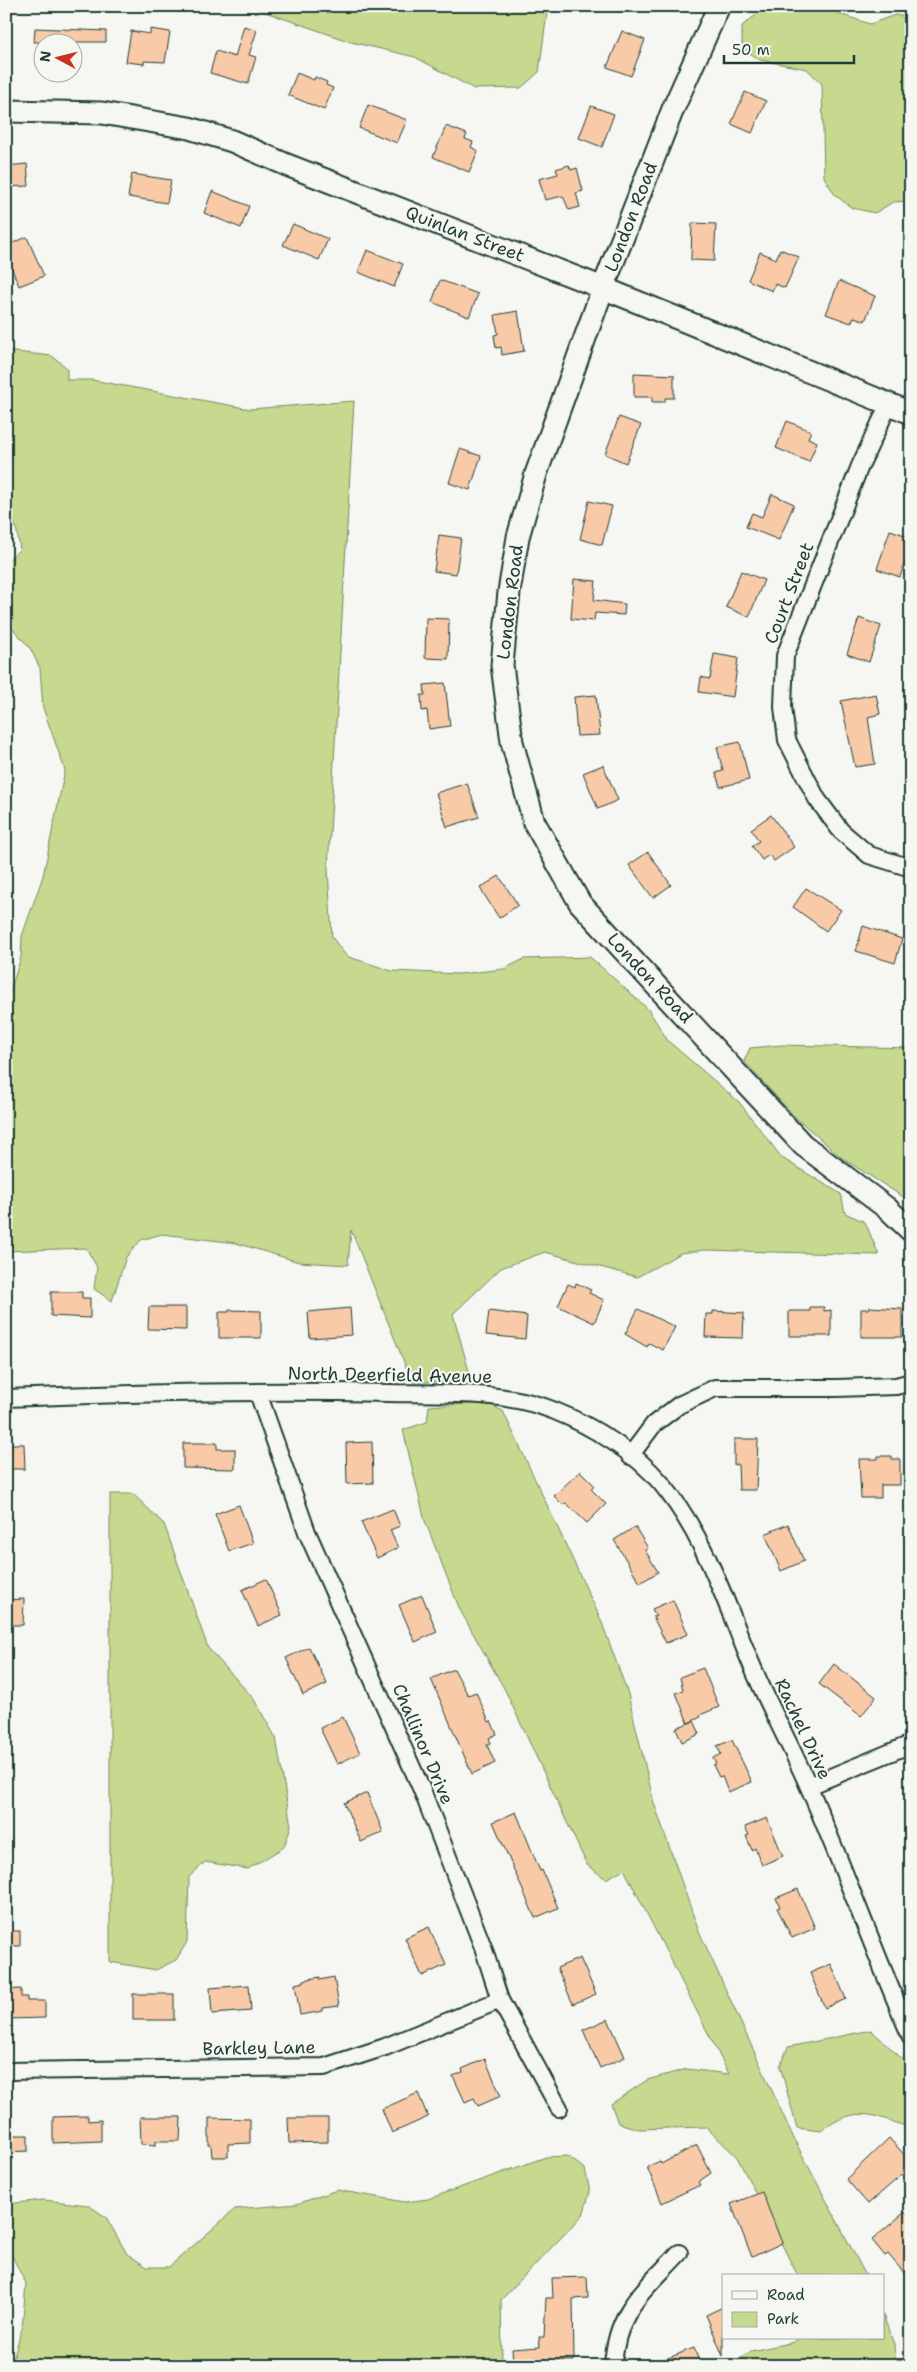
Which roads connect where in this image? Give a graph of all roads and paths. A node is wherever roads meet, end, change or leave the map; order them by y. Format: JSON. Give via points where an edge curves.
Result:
{"nodes":[{"id":1,"x":719,"y":6,"type":"edge"},
{"id":2,"x":6,"y":111,"type":"edge"},
{"id":3,"x":604,"y":288,"type":"junction"},
{"id":4,"x":888,"y":404,"type":"junction"},
{"id":5,"x":911,"y":413,"type":"edge"},
{"id":6,"x":911,"y":868,"type":"edge"},
{"id":7,"x":911,"y":1230,"type":"edge"},
{"id":8,"x":911,"y":1382,"type":"edge"},
{"id":9,"x":258,"y":1392,"type":"junction"},
{"id":10,"x":6,"y":1398,"type":"edge"},
{"id":11,"x":630,"y":1456,"type":"junction"},
{"id":12,"x":911,"y":1744,"type":"edge"},
{"id":13,"x":808,"y":1786,"type":"junction"},
{"id":14,"x":500,"y":2000,"type":"junction"},
{"id":15,"x":911,"y":2037,"type":"edge"},
{"id":16,"x":6,"y":2071,"type":"edge"},
{"id":17,"x":558,"y":2108,"type":"dead end"},
{"id":18,"x":679,"y":2253,"type":"dead end"},
{"id":19,"x":612,"y":2366,"type":"edge"}],
"edges":[{"from":1,"to":3,"type":"street","name":"London Road","via":[[673,109]]},
{"from":2,"to":3,"type":"street","name":"Quinlan Street","via":[[102,113],[189,128],[232,141]]},
{"from":3,"to":4,"type":"street","name":"Quinlan Street"},
{"from":3,"to":7,"type":"street","name":"London Road","via":[[536,474],[518,537],[509,592],[502,665],[512,742],[534,822],[580,903],[803,1145]]},
{"from":4,"to":5,"type":"street","name":"Quinlan Street"},
{"from":4,"to":6,"type":"street","name":"Court Street","via":[[785,656],[783,707],[787,740],[817,799],[841,831],[870,855]]},
{"from":8,"to":11,"type":"street","via":[[896,1386],[837,1388],[716,1388],[679,1405],[654,1424]]},
{"from":9,"to":10,"type":"street","name":"North Deerfield Avenue"},
{"from":9,"to":11,"type":"street","name":"North Deerfield Avenue","via":[[503,1398],[553,1410],[614,1441]]},
{"from":9,"to":14,"type":"street","name":"Challinor Drive","via":[[307,1532],[422,1790],[483,1947]]},
{"from":11,"to":13,"type":"street","name":"Rachel Drive","via":[[660,1481],[686,1518],[710,1563],[754,1670]]},
{"from":12,"to":13,"type":"street"},
{"from":13,"to":15,"type":"street","name":"Rachel Drive"},
{"from":14,"to":16,"type":"street","name":"Barkley Lane","via":[[385,2047],[324,2067]]},
{"from":14,"to":17,"type":"street","name":"Challinor Drive"},
{"from":18,"to":19,"type":"street","via":[[629,2308],[616,2337]]}]}
